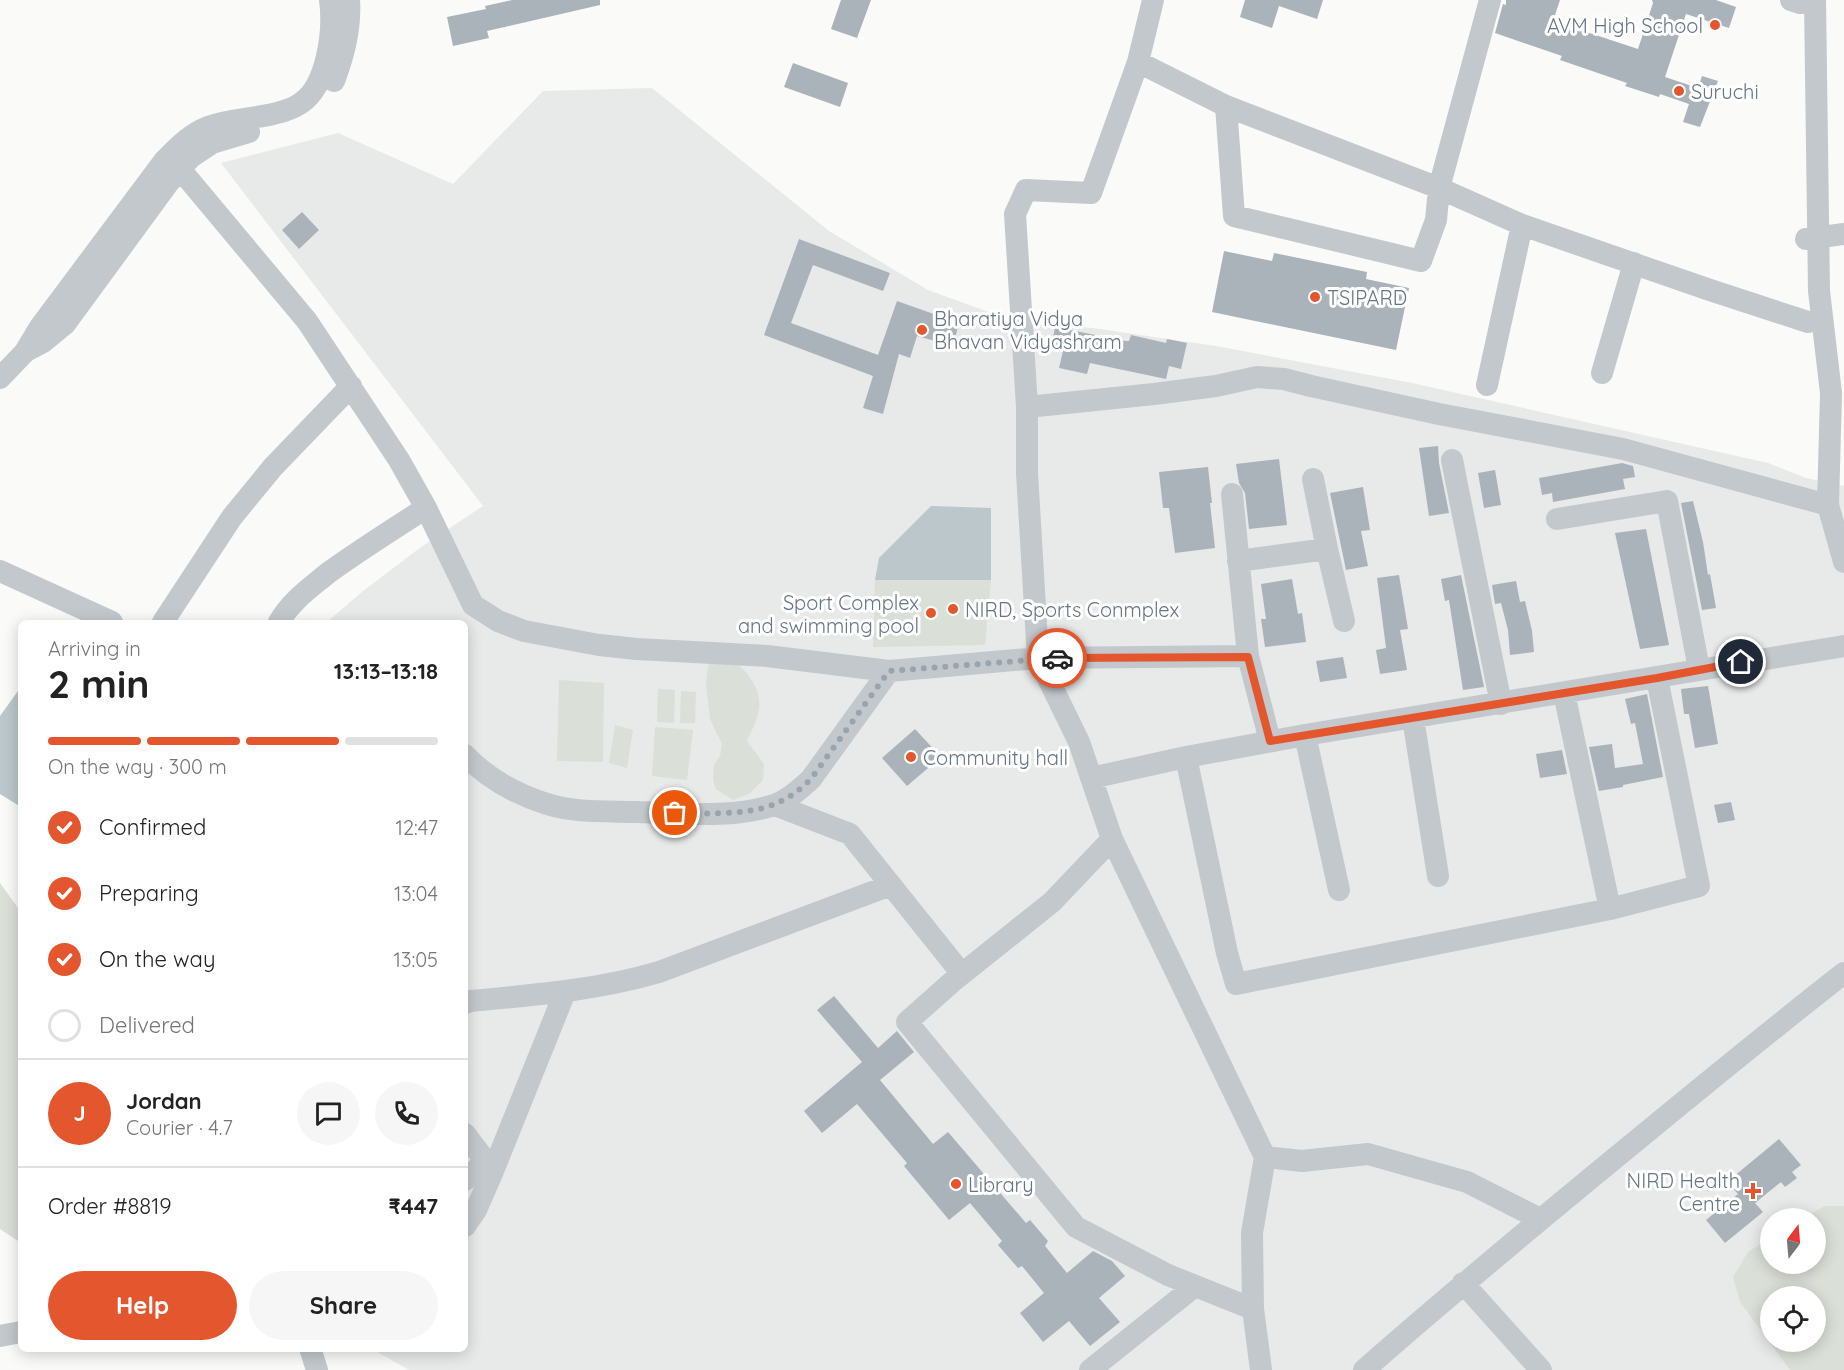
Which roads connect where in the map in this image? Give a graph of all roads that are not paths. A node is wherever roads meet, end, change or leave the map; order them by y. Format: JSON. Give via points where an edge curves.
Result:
{"nodes":[{"id":1,"x":330,"y":0,"type":"edge"},
{"id":2,"x":349,"y":0,"type":"edge"},
{"id":3,"x":1153,"y":0,"type":"edge"},
{"id":4,"x":1490,"y":0,"type":"edge"},
{"id":5,"x":1804,"y":1,"type":"edge"},
{"id":6,"x":1138,"y":63,"type":"junction"},
{"id":7,"x":318,"y":95,"type":"junction"},
{"id":8,"x":1226,"y":106,"type":"junction"},
{"id":9,"x":180,"y":169,"type":"junction"},
{"id":10,"x":1439,"y":188,"type":"junction"},
{"id":11,"x":1522,"y":225,"type":"junction"},
{"id":12,"x":1844,"y":234,"type":"edge"},
{"id":13,"x":1812,"y":239,"type":"junction"},
{"id":14,"x":1634,"y":263,"type":"junction"},
{"id":15,"x":1808,"y":322,"type":"junction"},
{"id":16,"x":25,"y":352,"type":"junction"},
{"id":17,"x":1602,"y":373,"type":"dead end"},
{"id":18,"x":1836,"y":374,"type":"edge"},
{"id":19,"x":0,"y":378,"type":"edge"},
{"id":20,"x":1488,"y":385,"type":"dead end"},
{"id":21,"x":351,"y":387,"type":"junction"},
{"id":22,"x":1027,"y":406,"type":"junction"},
{"id":23,"x":1839,"y":419,"type":"edge"},
{"id":24,"x":1452,"y":460,"type":"dead end"},
{"id":25,"x":1313,"y":479,"type":"dead end"},
{"id":26,"x":1232,"y":494,"type":"dead end"},
{"id":27,"x":1828,"y":505,"type":"junction"},
{"id":28,"x":426,"y":508,"type":"junction"},
{"id":29,"x":1557,"y":519,"type":"dead end"},
{"id":30,"x":1327,"y":549,"type":"junction"},
{"id":31,"x":1238,"y":561,"type":"junction"},
{"id":32,"x":1844,"y":562,"type":"edge"},
{"id":33,"x":0,"y":572,"type":"edge"},
{"id":34,"x":468,"y":614,"type":"edge"},
{"id":35,"x":108,"y":620,"type":"edge"},
{"id":36,"x":164,"y":620,"type":"edge"},
{"id":37,"x":280,"y":620,"type":"edge"},
{"id":38,"x":1344,"y":621,"type":"dead end"},
{"id":39,"x":1844,"y":646,"type":"edge"},
{"id":40,"x":1248,"y":657,"type":"junction"},
{"id":41,"x":1038,"y":658,"type":"junction"},
{"id":42,"x":1699,"y":669,"type":"junction"},
{"id":43,"x":889,"y":671,"type":"junction"},
{"id":44,"x":1657,"y":678,"type":"junction"},
{"id":45,"x":1564,"y":693,"type":"junction"},
{"id":46,"x":1501,"y":704,"type":"junction"},
{"id":47,"x":1413,"y":718,"type":"junction"},
{"id":48,"x":1305,"y":735,"type":"junction"},
{"id":49,"x":1270,"y":741,"type":"junction"},
{"id":50,"x":1186,"y":757,"type":"junction"},
{"id":51,"x":468,"y":758,"type":"edge"},
{"id":52,"x":1091,"y":778,"type":"junction"},
{"id":53,"x":775,"y":805,"type":"junction"},
{"id":54,"x":1112,"y":839,"type":"junction"},
{"id":55,"x":1438,"y":876,"type":"dead end"},
{"id":56,"x":891,"y":885,"type":"junction"},
{"id":57,"x":1339,"y":890,"type":"dead end"},
{"id":58,"x":1610,"y":909,"type":"junction"},
{"id":59,"x":1844,"y":973,"type":"edge"},
{"id":60,"x":962,"y":974,"type":"junction"},
{"id":61,"x":565,"y":992,"type":"junction"},
{"id":62,"x":468,"y":1002,"type":"edge"},
{"id":63,"x":468,"y":1138,"type":"edge"},
{"id":64,"x":1265,"y":1157,"type":"junction"},
{"id":65,"x":489,"y":1166,"type":"junction"},
{"id":66,"x":468,"y":1178,"type":"edge"},
{"id":67,"x":1540,"y":1219,"type":"junction"},
{"id":68,"x":468,"y":1222,"type":"edge"},
{"id":69,"x":1463,"y":1283,"type":"junction"},
{"id":70,"x":1194,"y":1286,"type":"junction"},
{"id":71,"x":1254,"y":1309,"type":"junction"},
{"id":72,"x":18,"y":1333,"type":"edge"},
{"id":73,"x":0,"y":1336,"type":"edge"},
{"id":74,"x":311,"y":1352,"type":"edge"},
{"id":75,"x":317,"y":1370,"type":"edge"},
{"id":76,"x":1090,"y":1370,"type":"edge"},
{"id":77,"x":1261,"y":1370,"type":"edge"},
{"id":78,"x":1364,"y":1370,"type":"edge"},
{"id":79,"x":1541,"y":1370,"type":"edge"}],
"edges":[{"from":1,"to":7,"type":"street","via":[[331,22]]},
{"from":2,"to":7,"type":"street","via":[[346,40],[334,79]]},
{"from":3,"to":6,"type":"street"},
{"from":4,"to":10,"type":"street"},
{"from":5,"to":13,"type":"street"},
{"from":6,"to":8,"type":"street"},
{"from":6,"to":22,"type":"street","via":[[1091,193],[1026,190],[1016,214]]},
{"from":7,"to":9,"type":"street","via":[[307,115],[212,143]]},
{"from":7,"to":16,"type":"street","via":[[284,111],[207,128],[178,147],[46,317]]},
{"from":8,"to":10,"type":"street"},
{"from":8,"to":10,"type":"street","via":[[1234,216],[1420,261],[1436,220]]},
{"from":9,"to":16,"type":"street","via":[[65,324]]},
{"from":9,"to":21,"type":"street","via":[[307,321]]},
{"from":10,"to":11,"type":"street"},
{"from":11,"to":14,"type":"street"},
{"from":11,"to":20,"type":"street"},
{"from":12,"to":13,"type":"street"},
{"from":13,"to":15,"type":"street","via":[[1805,291]]},
{"from":13,"to":18,"type":"street"},
{"from":14,"to":15,"type":"street"},
{"from":14,"to":17,"type":"street"},
{"from":15,"to":23,"type":"street","via":[[1816,396]]},
{"from":16,"to":19,"type":"street"},
{"from":18,"to":23,"type":"street","via":[[1831,393]]},
{"from":21,"to":28,"type":"street"},
{"from":21,"to":36,"type":"street","via":[[273,467],[232,517]]},
{"from":22,"to":27,"type":"street","via":[[1154,394],[1257,377],[1284,379],[1623,449]]},
{"from":22,"to":41,"type":"street"},
{"from":23,"to":27,"type":"street"},
{"from":24,"to":46,"type":"street"},
{"from":25,"to":30,"type":"street"},
{"from":26,"to":31,"type":"street"},
{"from":27,"to":32,"type":"street"},
{"from":28,"to":34,"type":"street"},
{"from":28,"to":37,"type":"street","via":[[302,593]]},
{"from":29,"to":42,"type":"street","via":[[1667,501]]},
{"from":30,"to":31,"type":"street"},
{"from":30,"to":38,"type":"street"},
{"from":31,"to":40,"type":"street"},
{"from":33,"to":35,"type":"street"},
{"from":34,"to":43,"type":"street","via":[[524,631],[599,645],[767,656]]},
{"from":39,"to":42,"type":"street"},
{"from":40,"to":41,"type":"street"},
{"from":40,"to":49,"type":"street"},
{"from":41,"to":43,"type":"street"},
{"from":41,"to":52,"type":"street","via":[[1079,742]]},
{"from":42,"to":44,"type":"street"},
{"from":43,"to":53,"type":"street","via":[[811,779]]},
{"from":44,"to":45,"type":"street"},
{"from":44,"to":58,"type":"street","via":[[1700,886]]},
{"from":45,"to":46,"type":"street"},
{"from":45,"to":58,"type":"street"},
{"from":46,"to":47,"type":"street"},
{"from":47,"to":48,"type":"street"},
{"from":47,"to":55,"type":"street"},
{"from":48,"to":49,"type":"street"},
{"from":48,"to":57,"type":"street"},
{"from":49,"to":50,"type":"street"},
{"from":50,"to":52,"type":"street"},
{"from":50,"to":58,"type":"street","via":[[1236,984]]},
{"from":51,"to":53,"type":"street","via":[[511,791],[582,810],[699,814]]},
{"from":52,"to":54,"type":"street"},
{"from":53,"to":56,"type":"street","via":[[850,834]]},
{"from":54,"to":60,"type":"street","via":[[1052,902]]},
{"from":54,"to":64,"type":"street"},
{"from":56,"to":60,"type":"street"},
{"from":56,"to":61,"type":"street","via":[[659,972]]},
{"from":59,"to":67,"type":"street"},
{"from":60,"to":70,"type":"street","via":[[907,1022],[1076,1227]]},
{"from":61,"to":62,"type":"street"},
{"from":61,"to":65,"type":"street"},
{"from":63,"to":65,"type":"street"},
{"from":64,"to":67,"type":"street","via":[[1302,1161],[1368,1154],[1467,1182]]},
{"from":64,"to":71,"type":"street","via":[[1252,1233]]},
{"from":65,"to":66,"type":"street"},
{"from":65,"to":68,"type":"street","via":[[476,1210]]},
{"from":67,"to":69,"type":"street"},
{"from":69,"to":78,"type":"street"},
{"from":69,"to":79,"type":"street"},
{"from":70,"to":71,"type":"street"},
{"from":70,"to":76,"type":"street"},
{"from":71,"to":77,"type":"street"},
{"from":72,"to":73,"type":"street"},
{"from":74,"to":75,"type":"street"}]}
